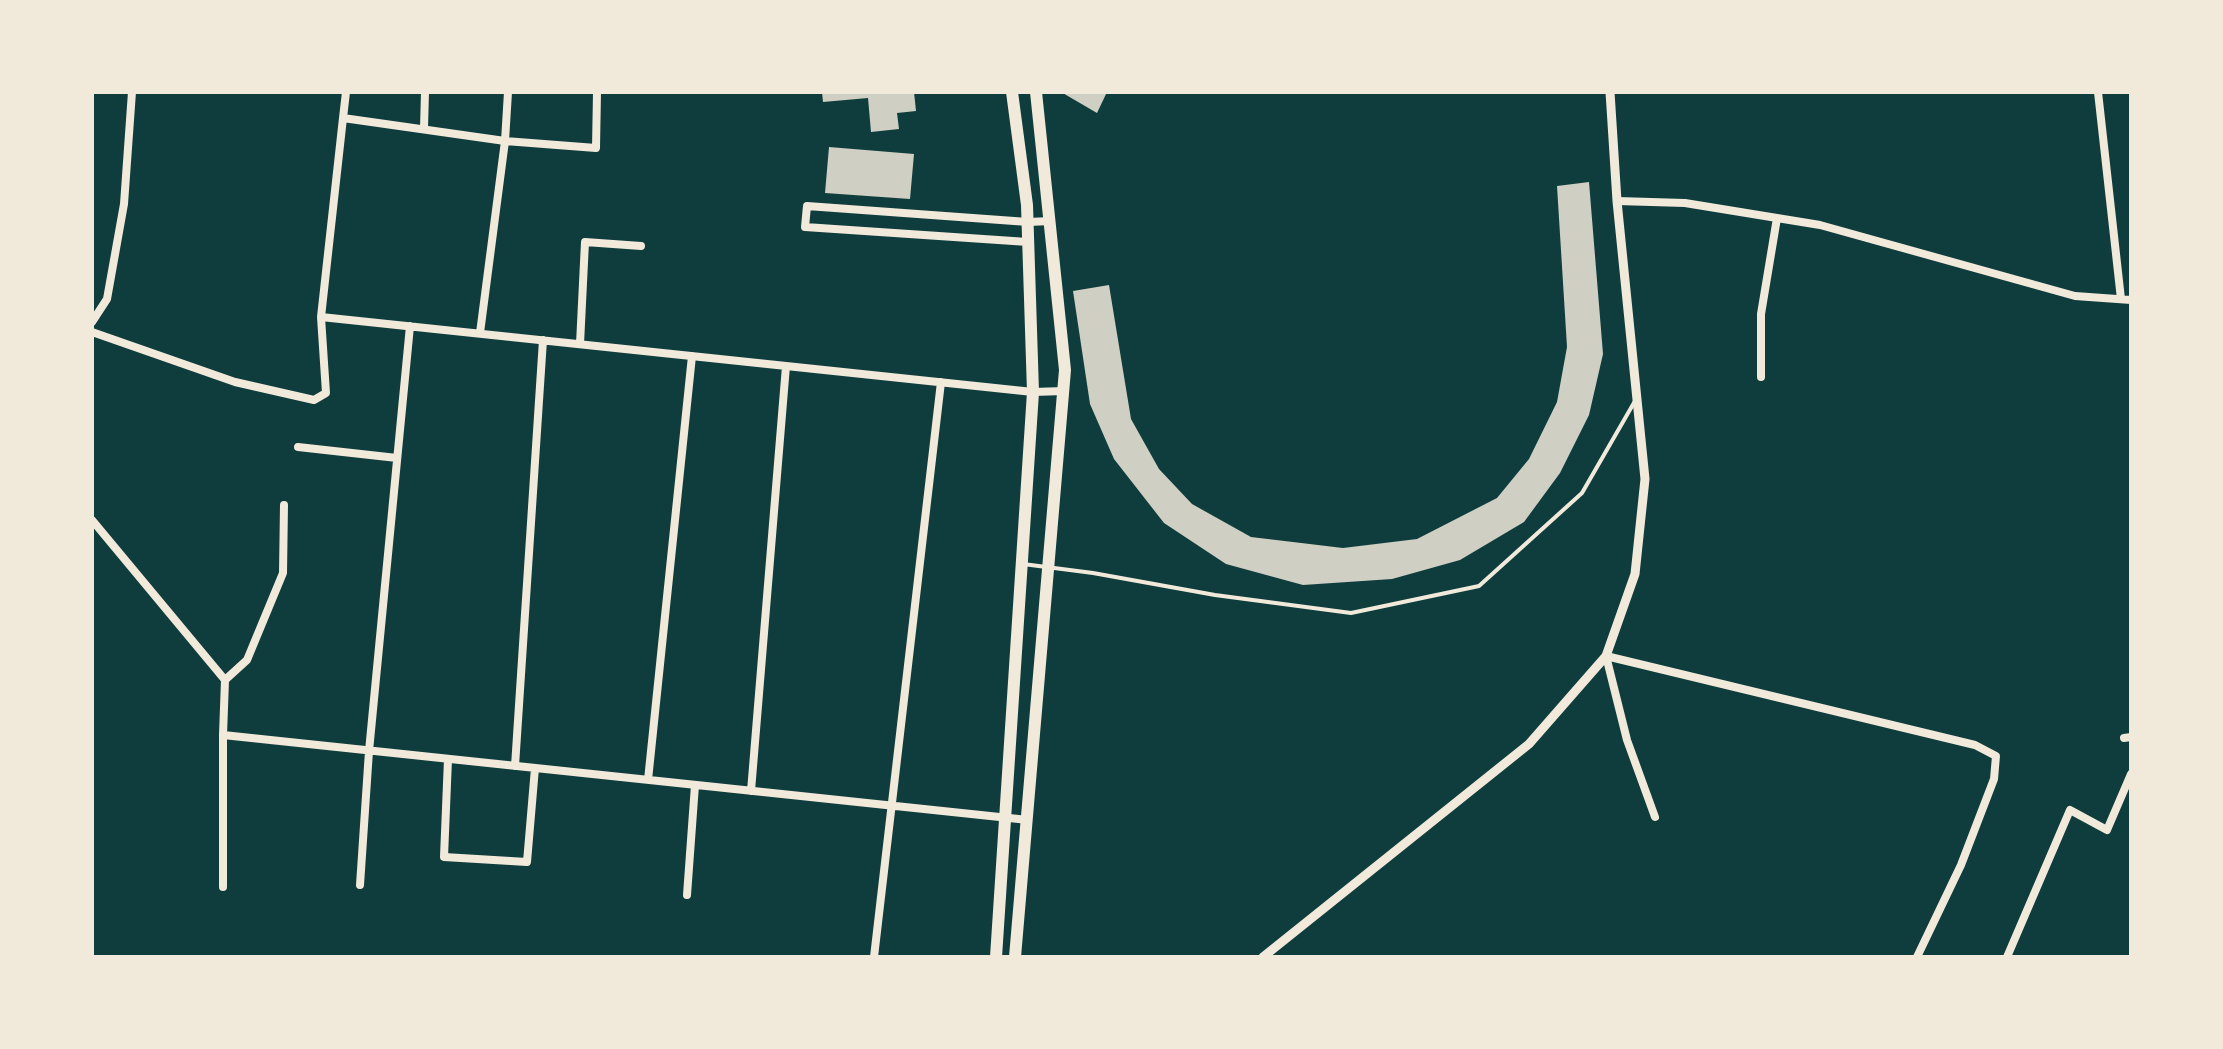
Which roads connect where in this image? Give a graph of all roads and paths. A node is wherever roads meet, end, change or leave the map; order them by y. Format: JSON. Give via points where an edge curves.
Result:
{"nodes":[{"id":1,"x":132,"y":92,"type":"edge"},
{"id":2,"x":346,"y":92,"type":"edge"},
{"id":3,"x":425,"y":92,"type":"edge"},
{"id":4,"x":508,"y":92,"type":"edge"},
{"id":5,"x":597,"y":92,"type":"edge"},
{"id":6,"x":1012,"y":92,"type":"edge"},
{"id":7,"x":1036,"y":92,"type":"edge"},
{"id":8,"x":1610,"y":92,"type":"edge"},
{"id":9,"x":2098,"y":92,"type":"edge"},
{"id":10,"x":343,"y":118,"type":"junction"},
{"id":11,"x":424,"y":128,"type":"junction"},
{"id":12,"x":505,"y":141,"type":"junction"},
{"id":13,"x":1617,"y":201,"type":"junction"},
{"id":14,"x":1777,"y":218,"type":"junction"},
{"id":15,"x":1051,"y":221,"type":"junction"},
{"id":16,"x":1028,"y":222,"type":"junction"},
{"id":17,"x":1028,"y":242,"type":"junction"},
{"id":18,"x":641,"y":246,"type":"dead end"},
{"id":19,"x":2121,"y":299,"type":"junction"},
{"id":20,"x":2131,"y":300,"type":"edge"},
{"id":21,"x":321,"y":317,"type":"junction"},
{"id":22,"x":92,"y":322,"type":"edge"},
{"id":23,"x":410,"y":326,"type":"junction"},
{"id":24,"x":92,"y":332,"type":"edge"},
{"id":25,"x":480,"y":333,"type":"junction"},
{"id":26,"x":543,"y":340,"type":"junction"},
{"id":27,"x":580,"y":344,"type":"junction"},
{"id":28,"x":692,"y":356,"type":"junction"},
{"id":29,"x":786,"y":366,"type":"junction"},
{"id":30,"x":1761,"y":377,"type":"dead end"},
{"id":31,"x":941,"y":382,"type":"junction"},
{"id":32,"x":1064,"y":391,"type":"junction"},
{"id":33,"x":1033,"y":392,"type":"junction"},
{"id":34,"x":1637,"y":399,"type":"junction"},
{"id":35,"x":298,"y":447,"type":"dead end"},
{"id":36,"x":397,"y":458,"type":"junction"},
{"id":37,"x":284,"y":505,"type":"dead end"},
{"id":38,"x":92,"y":520,"type":"edge"},
{"id":39,"x":1021,"y":564,"type":"junction"},
{"id":40,"x":1049,"y":568,"type":"junction"},
{"id":41,"x":1606,"y":656,"type":"junction"},
{"id":42,"x":225,"y":680,"type":"junction"},
{"id":43,"x":223,"y":735,"type":"junction"},
{"id":44,"x":369,"y":751,"type":"junction"},
{"id":45,"x":448,"y":759,"type":"junction"},
{"id":46,"x":515,"y":766,"type":"junction"},
{"id":47,"x":535,"y":768,"type":"junction"},
{"id":48,"x":2131,"y":774,"type":"edge"},
{"id":49,"x":648,"y":780,"type":"junction"},
{"id":50,"x":695,"y":785,"type":"junction"},
{"id":51,"x":751,"y":791,"type":"junction"},
{"id":52,"x":891,"y":806,"type":"junction"},
{"id":53,"x":1655,"y":817,"type":"dead end"},
{"id":54,"x":1003,"y":818,"type":"junction"},
{"id":55,"x":1028,"y":820,"type":"junction"},
{"id":56,"x":360,"y":885,"type":"dead end"},
{"id":57,"x":223,"y":887,"type":"dead end"},
{"id":58,"x":687,"y":895,"type":"dead end"},
{"id":59,"x":874,"y":957,"type":"edge"},
{"id":60,"x":996,"y":957,"type":"edge"},
{"id":61,"x":1015,"y":957,"type":"edge"},
{"id":62,"x":1263,"y":957,"type":"edge"},
{"id":63,"x":1917,"y":957,"type":"edge"},
{"id":64,"x":2007,"y":957,"type":"edge"}],
"edges":[{"from":1,"to":22,"type":"street","via":[[124,204],[107,299]]},
{"from":2,"to":10,"type":"street"},
{"from":3,"to":11,"type":"street"},
{"from":4,"to":12,"type":"street"},
{"from":5,"to":12,"type":"street","via":[[596,148]]},
{"from":6,"to":16,"type":"main road"},
{"from":7,"to":15,"type":"main road"},
{"from":8,"to":13,"type":"street"},
{"from":9,"to":19,"type":"street"},
{"from":10,"to":11,"type":"street"},
{"from":10,"to":21,"type":"street"},
{"from":11,"to":12,"type":"street"},
{"from":12,"to":25,"type":"street"},
{"from":13,"to":14,"type":"street","via":[[1685,203]]},
{"from":13,"to":34,"type":"street"},
{"from":14,"to":19,"type":"street","via":[[1820,225],[2075,296]]},
{"from":14,"to":30,"type":"street","via":[[1761,314]]},
{"from":15,"to":16,"type":"street"},
{"from":15,"to":32,"type":"main road"},
{"from":16,"to":17,"type":"main road"},
{"from":16,"to":17,"type":"street","via":[[807,206],[805,227]]},
{"from":17,"to":33,"type":"main road"},
{"from":18,"to":27,"type":"street","via":[[585,242]]},
{"from":19,"to":20,"type":"street"},
{"from":21,"to":23,"type":"street"},
{"from":21,"to":24,"type":"street","via":[[326,393],[314,400],[235,382]]},
{"from":23,"to":25,"type":"street"},
{"from":23,"to":36,"type":"street"},
{"from":25,"to":26,"type":"street"},
{"from":26,"to":27,"type":"street"},
{"from":26,"to":46,"type":"street"},
{"from":27,"to":28,"type":"street"},
{"from":28,"to":29,"type":"street"},
{"from":28,"to":49,"type":"street"},
{"from":29,"to":31,"type":"street"},
{"from":29,"to":51,"type":"street"},
{"from":31,"to":33,"type":"street"},
{"from":31,"to":52,"type":"street"},
{"from":32,"to":33,"type":"street"},
{"from":32,"to":40,"type":"main road"},
{"from":33,"to":39,"type":"main road"},
{"from":34,"to":40,"type":"lane","via":[[1582,493],[1479,586],[1351,613]]},
{"from":34,"to":41,"type":"street","via":[[1645,479],[1635,574]]},
{"from":35,"to":36,"type":"street"},
{"from":36,"to":44,"type":"street"},
{"from":37,"to":42,"type":"street","via":[[283,573],[247,660]]},
{"from":38,"to":42,"type":"street"},
{"from":39,"to":40,"type":"lane"},
{"from":39,"to":54,"type":"main road"},
{"from":40,"to":55,"type":"main road"},
{"from":41,"to":53,"type":"street","via":[[1627,740]]},
{"from":41,"to":62,"type":"street","via":[[1529,744]]},
{"from":41,"to":63,"type":"street","via":[[1975,745],[1996,756],[1994,779],[1978,822]]},
{"from":42,"to":43,"type":"street"},
{"from":43,"to":44,"type":"street"},
{"from":43,"to":57,"type":"street"},
{"from":44,"to":45,"type":"street"},
{"from":44,"to":56,"type":"street"},
{"from":45,"to":46,"type":"street"},
{"from":45,"to":47,"type":"street","via":[[444,857],[527,862]]},
{"from":46,"to":47,"type":"street"},
{"from":47,"to":49,"type":"street"},
{"from":48,"to":64,"type":"street","via":[[2107,830],[2070,810]]},
{"from":49,"to":50,"type":"street"},
{"from":50,"to":51,"type":"street"},
{"from":50,"to":58,"type":"street"},
{"from":51,"to":52,"type":"street"},
{"from":52,"to":54,"type":"street"},
{"from":52,"to":59,"type":"street"},
{"from":54,"to":55,"type":"street"},
{"from":54,"to":60,"type":"main road"},
{"from":55,"to":61,"type":"main road"}]}
